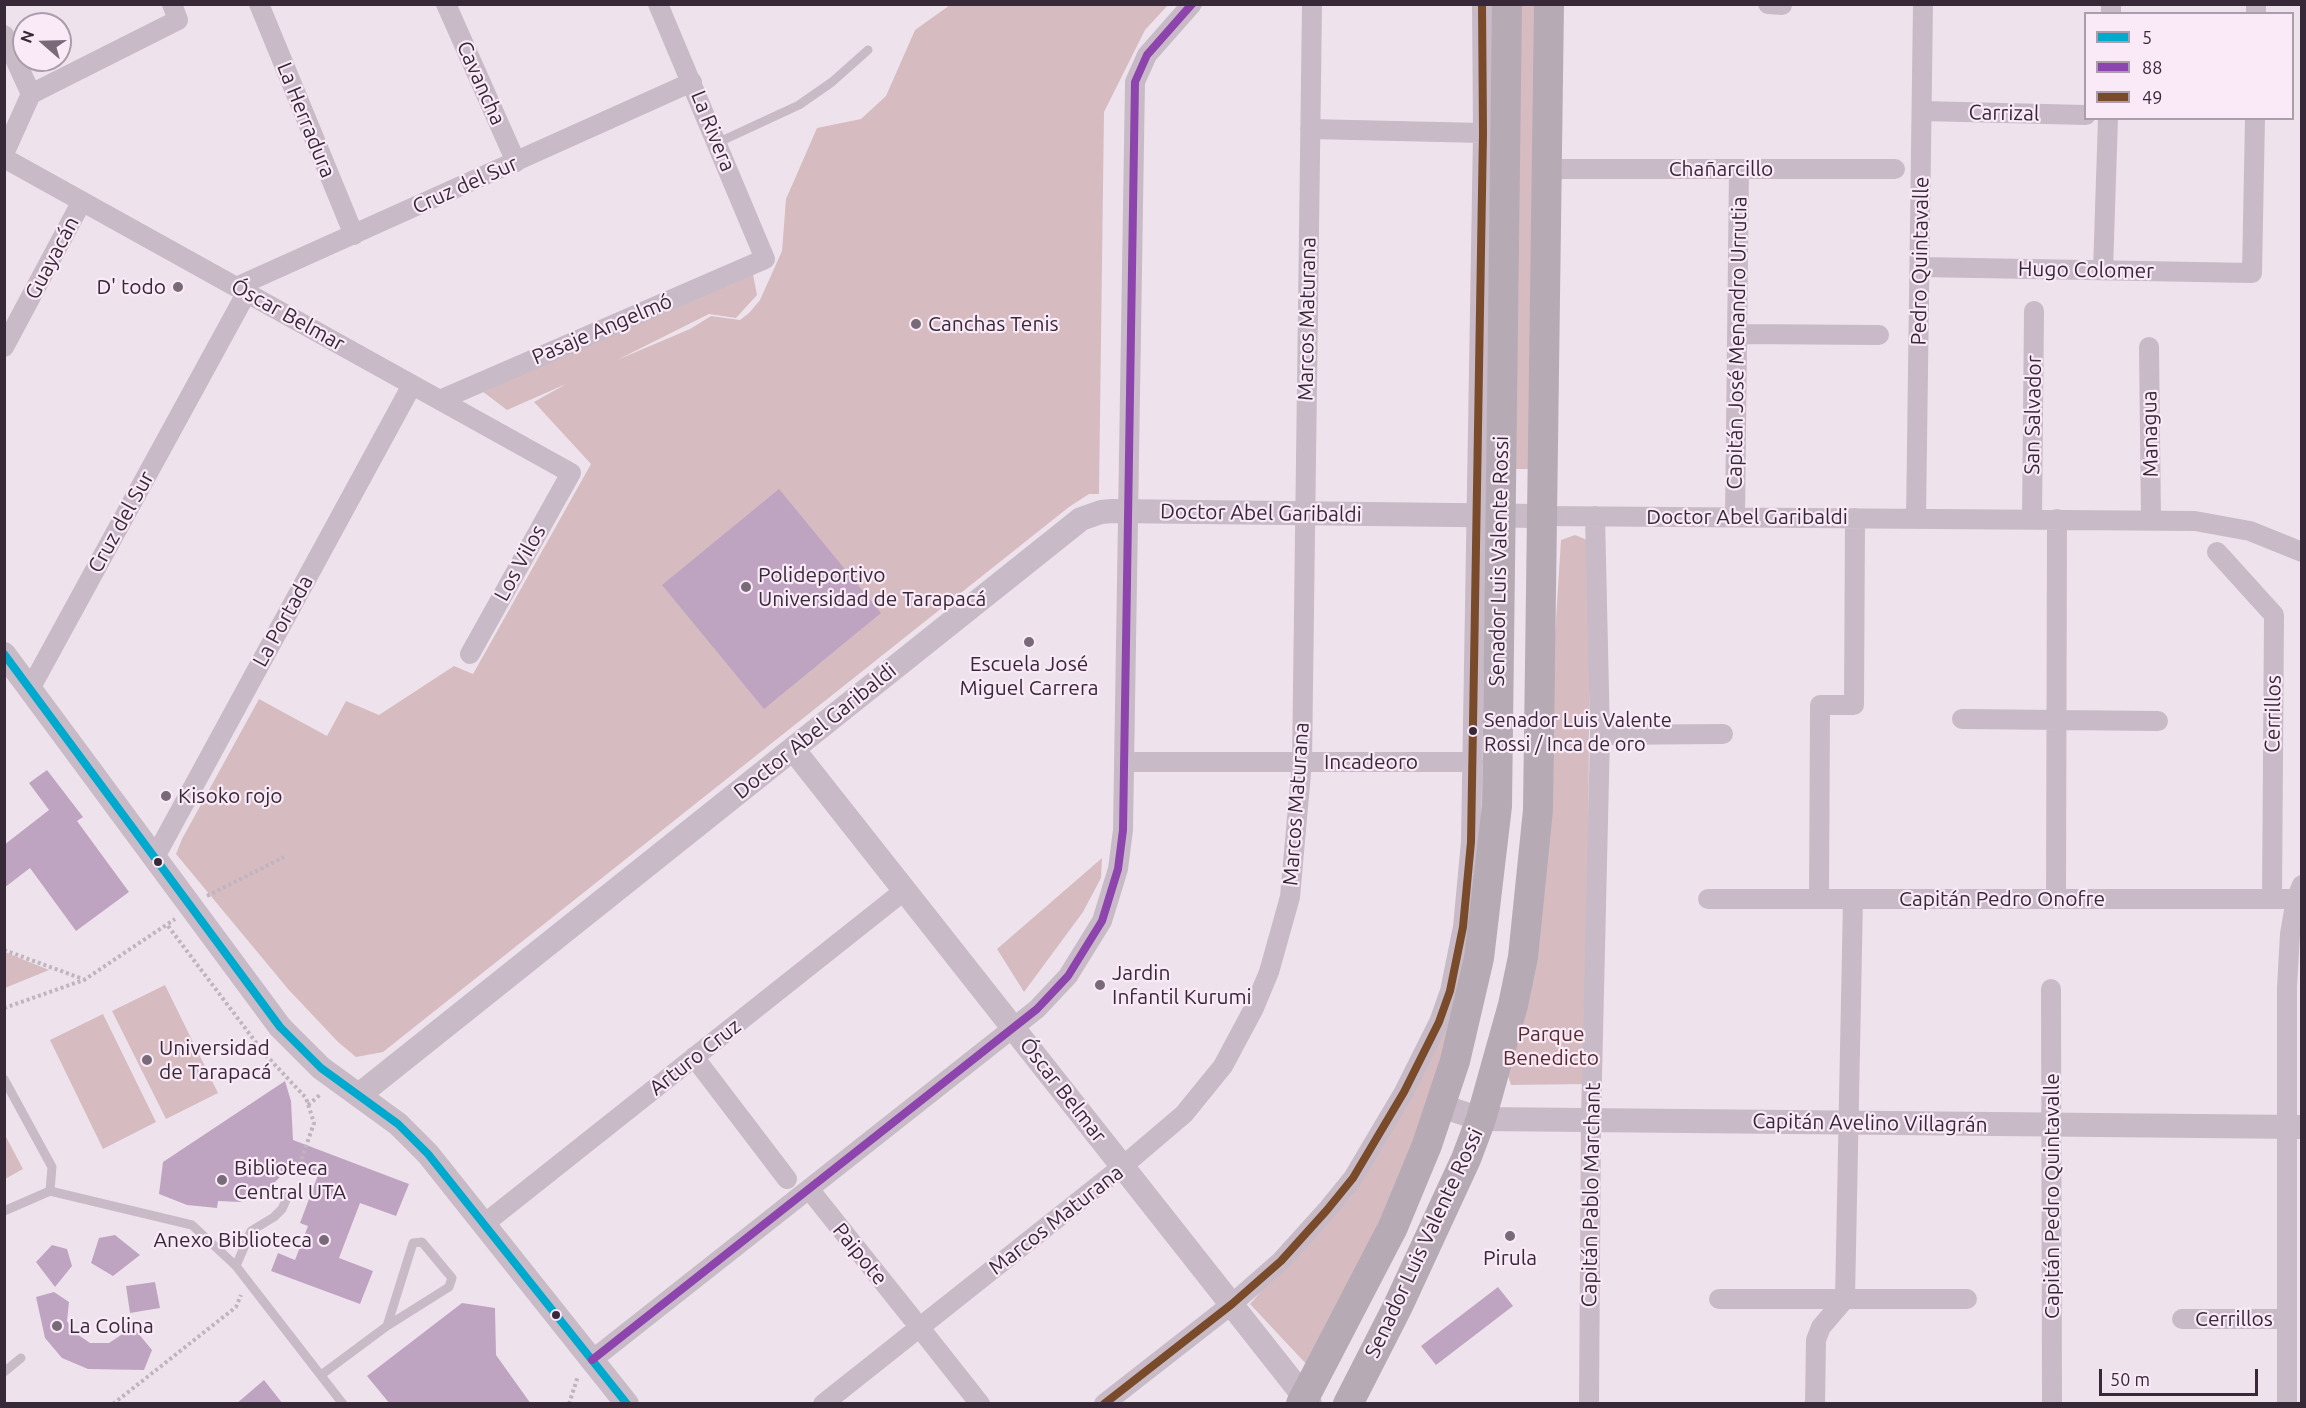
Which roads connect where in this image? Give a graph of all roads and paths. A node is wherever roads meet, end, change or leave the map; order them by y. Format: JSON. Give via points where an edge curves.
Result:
{"nodes":[{"id":1,"x":172,"y":4,"type":"edge"},
{"id":2,"x":259,"y":4,"type":"edge"},
{"id":3,"x":446,"y":4,"type":"edge"},
{"id":4,"x":658,"y":4,"type":"edge"},
{"id":5,"x":1192,"y":4,"type":"edge"},
{"id":6,"x":1312,"y":4,"type":"edge"},
{"id":7,"x":1482,"y":4,"type":"edge"},
{"id":8,"x":1507,"y":4,"type":"edge"},
{"id":9,"x":1549,"y":4,"type":"edge"},
{"id":10,"x":1768,"y":4,"type":"edge"},
{"id":11,"x":1923,"y":4,"type":"edge"},
{"id":12,"x":1782,"y":5,"type":"edge"},
{"id":13,"x":4,"y":35,"type":"edge"},
{"id":14,"x":868,"y":50,"type":"dead end"},
{"id":15,"x":692,"y":82,"type":"junction"},
{"id":16,"x":31,"y":94,"type":"junction"},
{"id":17,"x":1922,"y":111,"type":"junction"},
{"id":18,"x":2084,"y":115,"type":"edge"},
{"id":19,"x":2108,"y":120,"type":"edge"},
{"id":20,"x":2254,"y":120,"type":"edge"},
{"id":21,"x":1310,"y":129,"type":"junction"},
{"id":22,"x":1483,"y":133,"type":"junction"},
{"id":23,"x":717,"y":143,"type":"junction"},
{"id":24,"x":4,"y":156,"type":"edge"},
{"id":25,"x":516,"y":162,"type":"junction"},
{"id":26,"x":1546,"y":169,"type":"junction"},
{"id":27,"x":1739,"y":169,"type":"junction"},
{"id":28,"x":1895,"y":169,"type":"dead end"},
{"id":29,"x":82,"y":201,"type":"junction"},
{"id":30,"x":354,"y":235,"type":"junction"},
{"id":31,"x":765,"y":259,"type":"joint"},
{"id":32,"x":1920,"y":267,"type":"junction"},
{"id":33,"x":2103,"y":270,"type":"junction"},
{"id":34,"x":241,"y":290,"type":"junction"},
{"id":35,"x":2034,"y":311,"type":"dead end"},
{"id":36,"x":1737,"y":334,"type":"junction"},
{"id":37,"x":1879,"y":335,"type":"dead end"},
{"id":38,"x":4,"y":347,"type":"edge"},
{"id":39,"x":2149,"y":348,"type":"dead end"},
{"id":40,"x":412,"y":385,"type":"junction"},
{"id":41,"x":440,"y":400,"type":"junction"},
{"id":42,"x":571,"y":473,"type":"joint"},
{"id":43,"x":1130,"y":512,"type":"junction"},
{"id":44,"x":1304,"y":513,"type":"junction"},
{"id":45,"x":1488,"y":515,"type":"junction"},
{"id":46,"x":1541,"y":516,"type":"junction"},
{"id":47,"x":1595,"y":516,"type":"junction"},
{"id":48,"x":1735,"y":517,"type":"junction"},
{"id":49,"x":1855,"y":518,"type":"junction"},
{"id":50,"x":1916,"y":518,"type":"junction"},
{"id":51,"x":2032,"y":519,"type":"junction"},
{"id":52,"x":2057,"y":519,"type":"junction"},
{"id":53,"x":2151,"y":520,"type":"junction"},
{"id":54,"x":2217,"y":552,"type":"dead end"},
{"id":55,"x":2301,"y":552,"type":"edge"},
{"id":56,"x":4,"y":654,"type":"edge"},
{"id":57,"x":470,"y":654,"type":"dead end"},
{"id":58,"x":30,"y":689,"type":"junction"},
{"id":59,"x":1962,"y":719,"type":"dead end"},
{"id":60,"x":2057,"y":720,"type":"junction"},
{"id":61,"x":2158,"y":721,"type":"dead end"},
{"id":62,"x":1723,"y":734,"type":"dead end"},
{"id":63,"x":1600,"y":735,"type":"junction"},
{"id":64,"x":793,"y":749,"type":"junction"},
{"id":65,"x":1126,"y":762,"type":"junction"},
{"id":66,"x":1302,"y":762,"type":"junction"},
{"id":67,"x":1473,"y":762,"type":"junction"},
{"id":68,"x":284,"y":856,"type":"dead end"},
{"id":69,"x":155,"y":857,"type":"junction"},
{"id":70,"x":905,"y":890,"type":"junction"},
{"id":71,"x":2299,"y":892,"type":"edge"},
{"id":72,"x":1708,"y":899,"type":"dead end"},
{"id":73,"x":1819,"y":899,"type":"junction"},
{"id":74,"x":1853,"y":899,"type":"junction"},
{"id":75,"x":2056,"y":899,"type":"junction"},
{"id":76,"x":2272,"y":899,"type":"junction"},
{"id":77,"x":188,"y":906,"type":"junction"},
{"id":78,"x":168,"y":926,"type":"junction"},
{"id":79,"x":4,"y":950,"type":"edge"},
{"id":80,"x":84,"y":980,"type":"junction"},
{"id":81,"x":2051,"y":989,"type":"dead end"},
{"id":82,"x":4,"y":1008,"type":"edge"},
{"id":83,"x":1014,"y":1028,"type":"junction"},
{"id":84,"x":694,"y":1057,"type":"junction"},
{"id":85,"x":4,"y":1079,"type":"edge"},
{"id":86,"x":359,"y":1095,"type":"junction"},
{"id":87,"x":1441,"y":1106,"type":"junction"},
{"id":88,"x":1480,"y":1119,"type":"junction"},
{"id":89,"x":1591,"y":1120,"type":"junction"},
{"id":90,"x":1847,"y":1123,"type":"junction"},
{"id":91,"x":2052,"y":1125,"type":"junction"},
{"id":92,"x":2295,"y":1127,"type":"edge"},
{"id":93,"x":1123,"y":1166,"type":"junction"},
{"id":94,"x":788,"y":1179,"type":"dead end"},
{"id":95,"x":809,"y":1189,"type":"junction"},
{"id":96,"x":50,"y":1191,"type":"junction"},
{"id":97,"x":290,"y":1191,"type":"joint"},
{"id":98,"x":4,"y":1211,"type":"edge"},
{"id":99,"x":484,"y":1224,"type":"junction"},
{"id":100,"x":236,"y":1266,"type":"junction"},
{"id":101,"x":247,"y":1281,"type":"junction"},
{"id":102,"x":1719,"y":1299,"type":"dead end"},
{"id":103,"x":1845,"y":1299,"type":"junction"},
{"id":104,"x":1967,"y":1299,"type":"dead end"},
{"id":105,"x":1232,"y":1304,"type":"junction"},
{"id":106,"x":2182,"y":1319,"type":"dead end"},
{"id":107,"x":2286,"y":1319,"type":"junction"},
{"id":108,"x":916,"y":1323,"type":"junction"},
{"id":109,"x":387,"y":1326,"type":"junction"},
{"id":110,"x":21,"y":1358,"type":"dead end"},
{"id":111,"x":592,"y":1360,"type":"junction"},
{"id":112,"x":4,"y":1372,"type":"edge"},
{"id":113,"x":321,"y":1375,"type":"junction"},
{"id":114,"x":1305,"y":1401,"type":"edge"},
{"id":115,"x":113,"y":1404,"type":"edge"},
{"id":116,"x":343,"y":1404,"type":"edge"},
{"id":117,"x":627,"y":1404,"type":"edge"},
{"id":118,"x":823,"y":1404,"type":"edge"},
{"id":119,"x":980,"y":1404,"type":"edge"},
{"id":120,"x":1104,"y":1404,"type":"edge"},
{"id":121,"x":1348,"y":1404,"type":"edge"},
{"id":122,"x":1589,"y":1404,"type":"edge"},
{"id":123,"x":1815,"y":1404,"type":"edge"},
{"id":124,"x":2052,"y":1404,"type":"edge"},
{"id":125,"x":2287,"y":1404,"type":"edge"}],
"edges":[{"from":1,"to":16,"type":"street","via":[[178,20]]},
{"from":2,"to":30,"type":"street","name":"La Herradura"},
{"from":3,"to":25,"type":"street","name":"Cavancha"},
{"from":4,"to":15,"type":"street","name":"La Rivera"},
{"from":5,"to":43,"type":"street","via":[[1147,55],[1135,82]]},
{"from":6,"to":21,"type":"street","name":"Marcos Maturana"},
{"from":7,"to":22,"type":"street"},
{"from":8,"to":45,"type":"main road","name":"Senador Luis Valente Rossi"},
{"from":9,"to":26,"type":"main road","name":"Senador Luis Valente Rossi"},
{"from":10,"to":12,"type":"street"},
{"from":11,"to":17,"type":"street","name":"Pedro Quintavalle"},
{"from":13,"to":16,"type":"street"},
{"from":14,"to":23,"type":"lane","via":[[799,105]]},
{"from":15,"to":23,"type":"street","name":"La Rivera"},
{"from":15,"to":25,"type":"street","name":"Cruz del Sur"},
{"from":16,"to":24,"type":"street"},
{"from":17,"to":18,"type":"street","name":"Carrizal"},
{"from":17,"to":32,"type":"street","name":"Pedro Quintavalle"},
{"from":19,"to":33,"type":"street"},
{"from":20,"to":33,"type":"street","name":"Hugo Colomer","via":[[2252,273]]},
{"from":21,"to":22,"type":"street"},
{"from":21,"to":44,"type":"street","name":"Marcos Maturana"},
{"from":22,"to":45,"type":"street"},
{"from":23,"to":31,"type":"street","name":"La Rivera"},
{"from":24,"to":29,"type":"street","name":"Óscar Belmar"},
{"from":25,"to":30,"type":"street","name":"Cruz del Sur"},
{"from":26,"to":27,"type":"street","name":"Chañarcillo"},
{"from":26,"to":46,"type":"main road","name":"Senador Luis Valente Rossi"},
{"from":27,"to":28,"type":"street","name":"Chañarcillo"},
{"from":27,"to":36,"type":"street","name":"Capitán José Menandro Urrutia"},
{"from":29,"to":34,"type":"street","name":"Óscar Belmar"},
{"from":29,"to":38,"type":"street","name":"Guayacán"},
{"from":30,"to":34,"type":"street","name":"Cruz del Sur"},
{"from":31,"to":41,"type":"street","name":"Pasaje Angelmó"},
{"from":32,"to":33,"type":"street","name":"Hugo Colomer"},
{"from":32,"to":50,"type":"street","name":"Pedro Quintavalle"},
{"from":34,"to":40,"type":"street","name":"Óscar Belmar"},
{"from":34,"to":58,"type":"street","name":"Cruz del Sur"},
{"from":35,"to":51,"type":"street","name":"San Salvador"},
{"from":36,"to":37,"type":"street"},
{"from":36,"to":48,"type":"street","name":"Capitán José Menandro Urrutia"},
{"from":39,"to":53,"type":"street","name":"Managua"},
{"from":40,"to":41,"type":"street","name":"Óscar Belmar"},
{"from":40,"to":69,"type":"street","name":"La Portada"},
{"from":41,"to":42,"type":"street","name":"Óscar Belmar"},
{"from":42,"to":57,"type":"street","name":"Los Vilos"},
{"from":43,"to":44,"type":"street","name":"Doctor Abel Garibaldi"},
{"from":43,"to":64,"type":"street","name":"Doctor Abel Garibaldi","via":[[1101,512],[1081,519]]},
{"from":43,"to":65,"type":"street"},
{"from":44,"to":45,"type":"street","name":"Doctor Abel Garibaldi"},
{"from":44,"to":66,"type":"street","name":"Marcos Maturana"},
{"from":45,"to":46,"type":"street","name":"Doctor Abel Garibaldi"},
{"from":45,"to":67,"type":"street"},
{"from":45,"to":87,"type":"main road","name":"Senador Luis Valente Rossi","via":[[1497,806],[1479,958]]},
{"from":46,"to":47,"type":"street","name":"Doctor Abel Garibaldi"},
{"from":46,"to":88,"type":"main road","name":"Senador Luis Valente Rossi","via":[[1540,726],[1533,878],[1513,1005]]},
{"from":47,"to":48,"type":"street","name":"Doctor Abel Garibaldi"},
{"from":47,"to":63,"type":"street","name":"Capitán Pablo Marchant"},
{"from":48,"to":49,"type":"street","name":"Doctor Abel Garibaldi"},
{"from":49,"to":50,"type":"street","name":"Doctor Abel Garibaldi"},
{"from":49,"to":73,"type":"street","via":[[1854,705],[1820,705]]},
{"from":50,"to":51,"type":"street","name":"Doctor Abel Garibaldi"},
{"from":51,"to":52,"type":"street","name":"Doctor Abel Garibaldi"},
{"from":52,"to":53,"type":"street","name":"Doctor Abel Garibaldi"},
{"from":52,"to":60,"type":"street"},
{"from":53,"to":55,"type":"street","name":"Doctor Abel Garibaldi","via":[[2223,525],[2276,540]]},
{"from":54,"to":76,"type":"street","name":"Cerrillos","via":[[2274,615]]},
{"from":56,"to":58,"type":"street"},
{"from":58,"to":69,"type":"street"},
{"from":59,"to":60,"type":"street"},
{"from":60,"to":61,"type":"street"},
{"from":60,"to":75,"type":"street"},
{"from":62,"to":63,"type":"street"},
{"from":63,"to":89,"type":"street","name":"Capitán Pablo Marchant"},
{"from":64,"to":70,"type":"street","name":"Óscar Belmar"},
{"from":64,"to":86,"type":"street","name":"Doctor Abel Garibaldi"},
{"from":65,"to":66,"type":"street","name":"Incadeoro"},
{"from":65,"to":83,"type":"street","via":[[1122,850],[1102,921],[1068,976]]},
{"from":66,"to":67,"type":"street","name":"Incadeoro"},
{"from":66,"to":93,"type":"street","name":"Marcos Maturana","via":[[1290,897],[1254,1008],[1223,1066],[1203,1092],[1161,1136]]},
{"from":67,"to":105,"type":"street","via":[[1463,927],[1450,990],[1430,1043],[1353,1178],[1281,1261]]},
{"from":68,"to":77,"type":"path"},
{"from":69,"to":77,"type":"street"},
{"from":70,"to":83,"type":"street","name":"Óscar Belmar"},
{"from":70,"to":84,"type":"street","name":"Arturo Cruz"},
{"from":71,"to":76,"type":"street","name":"Capitán Pedro Onofre"},
{"from":71,"to":92,"type":"street","name":"Cerrillos","via":[[2290,934],[2287,987]]},
{"from":72,"to":73,"type":"street","name":"Capitán Pedro Onofre"},
{"from":73,"to":74,"type":"street","name":"Capitán Pedro Onofre"},
{"from":74,"to":75,"type":"street","name":"Capitán Pedro Onofre"},
{"from":74,"to":90,"type":"street"},
{"from":75,"to":76,"type":"street","name":"Capitán Pedro Onofre"},
{"from":77,"to":78,"type":"path"},
{"from":77,"to":86,"type":"street","via":[[292,1041]]},
{"from":78,"to":80,"type":"path"},
{"from":78,"to":97,"type":"path","via":[[264,1053],[306,1098],[314,1123]]},
{"from":79,"to":80,"type":"path"},
{"from":80,"to":82,"type":"path"},
{"from":81,"to":91,"type":"street","name":"Capitán Pedro Quintavalle"},
{"from":83,"to":93,"type":"street","name":"Óscar Belmar"},
{"from":83,"to":95,"type":"street"},
{"from":84,"to":94,"type":"street"},
{"from":84,"to":99,"type":"street","name":"Arturo Cruz"},
{"from":85,"to":96,"type":"lane","via":[[52,1167]]},
{"from":86,"to":99,"type":"street","via":[[413,1138]]},
{"from":87,"to":88,"type":"street","name":"Capitán Avelino Villagrán"},
{"from":87,"to":114,"type":"main road","name":"Senador Luis Valente Rossi","via":[[1393,1227]]},
{"from":88,"to":89,"type":"street","name":"Capitán Avelino Villagrán"},
{"from":88,"to":121,"type":"main road","name":"Senador Luis Valente Rossi","via":[[1435,1229]]},
{"from":89,"to":90,"type":"street","name":"Capitán Avelino Villagrán"},
{"from":89,"to":122,"type":"street","name":"Capitán Pablo Marchant"},
{"from":90,"to":91,"type":"street","name":"Capitán Avelino Villagrán"},
{"from":90,"to":103,"type":"street"},
{"from":91,"to":92,"type":"street","name":"Capitán Avelino Villagrán"},
{"from":91,"to":124,"type":"street","name":"Capitán Pedro Quintavalle"},
{"from":92,"to":107,"type":"street","name":"Cerrillos"},
{"from":93,"to":105,"type":"street","name":"Óscar Belmar"},
{"from":93,"to":108,"type":"street","name":"Marcos Maturana"},
{"from":95,"to":108,"type":"street","name":"Paipote"},
{"from":95,"to":111,"type":"street"},
{"from":96,"to":98,"type":"lane"},
{"from":96,"to":100,"type":"lane","via":[[192,1225]]},
{"from":97,"to":100,"type":"lane","via":[[274,1217],[250,1231]]},
{"from":99,"to":111,"type":"street"},
{"from":100,"to":101,"type":"lane"},
{"from":101,"to":113,"type":"lane"},
{"from":101,"to":115,"type":"path","via":[[236,1307]]},
{"from":102,"to":103,"type":"street"},
{"from":103,"to":104,"type":"street"},
{"from":103,"to":123,"type":"street","via":[[1821,1327],[1816,1340]]},
{"from":105,"to":114,"type":"street","name":"Óscar Belmar"},
{"from":105,"to":120,"type":"street"},
{"from":106,"to":107,"type":"street","name":"Cerrillos"},
{"from":107,"to":125,"type":"street","name":"Cerrillos"},
{"from":108,"to":118,"type":"street","name":"Marcos Maturana"},
{"from":108,"to":119,"type":"street","name":"Paipote"},
{"from":109,"to":109,"type":"lane","via":[[452,1282],[422,1242],[413,1243]]},
{"from":109,"to":113,"type":"lane"},
{"from":110,"to":112,"type":"lane"},
{"from":111,"to":117,"type":"street"},
{"from":113,"to":116,"type":"lane"}]}
